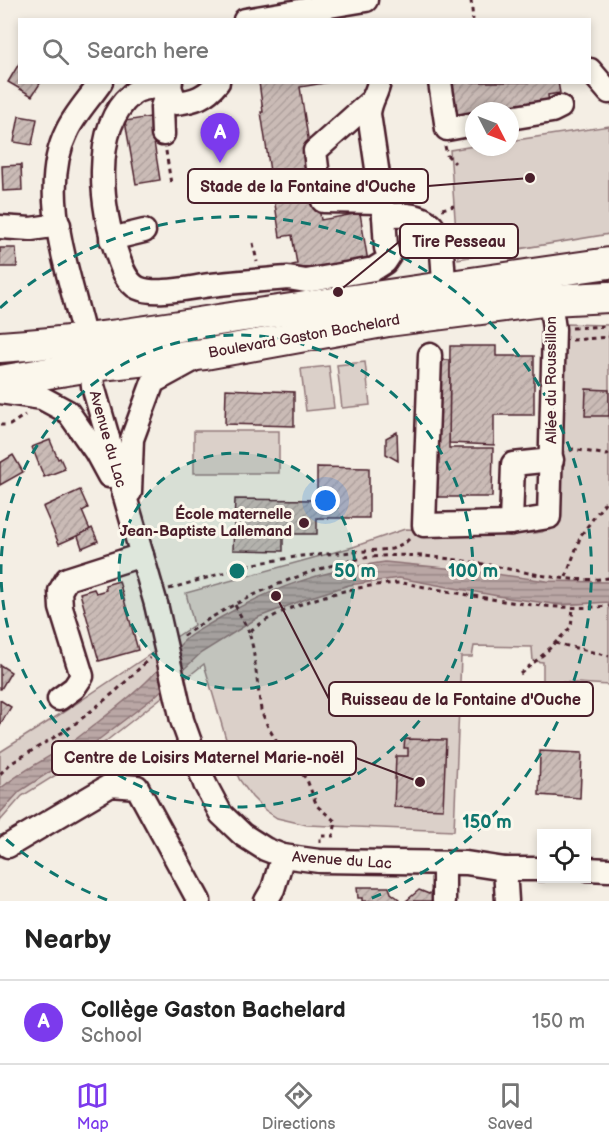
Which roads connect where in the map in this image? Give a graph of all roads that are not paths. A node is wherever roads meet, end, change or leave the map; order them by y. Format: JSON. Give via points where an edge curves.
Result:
{"nodes":[{"id":1,"x":366,"y":0,"type":"edge"},
{"id":2,"x":257,"y":18,"type":"edge"},
{"id":3,"x":591,"y":71,"type":"edge"},
{"id":4,"x":100,"y":84,"type":"edge"},
{"id":5,"x":216,"y":84,"type":"edge"},
{"id":6,"x":440,"y":84,"type":"edge"},
{"id":7,"x":171,"y":85,"type":"edge"},
{"id":8,"x":375,"y":92,"type":"edge"},
{"id":9,"x":609,"y":92,"type":"edge"},
{"id":10,"x":560,"y":107,"type":"dead end"},
{"id":11,"x":519,"y":116,"type":"edge"},
{"id":12,"x":465,"y":126,"type":"edge"},
{"id":13,"x":163,"y":134,"type":"road end"},
{"id":14,"x":383,"y":209,"type":"junction"},
{"id":15,"x":59,"y":225,"type":"junction"},
{"id":16,"x":0,"y":227,"type":"edge"},
{"id":17,"x":144,"y":231,"type":"dead end"},
{"id":18,"x":111,"y":239,"type":"junction"},
{"id":19,"x":609,"y":263,"type":"edge"},
{"id":20,"x":444,"y":286,"type":"junction"},
{"id":21,"x":609,"y":297,"type":"edge"},
{"id":22,"x":550,"y":300,"type":"junction"},
{"id":23,"x":0,"y":347,"type":"edge"},
{"id":24,"x":88,"y":352,"type":"junction"},
{"id":25,"x":205,"y":354,"type":"junction"},
{"id":26,"x":430,"y":355,"type":"dead end"},
{"id":27,"x":0,"y":381,"type":"edge"},
{"id":28,"x":0,"y":392,"type":"edge"},
{"id":29,"x":552,"y":460,"type":"junction"},
{"id":30,"x":129,"y":512,"type":"junction"},
{"id":31,"x":511,"y":523,"type":"junction"},
{"id":32,"x":142,"y":555,"type":"junction"},
{"id":33,"x":58,"y":699,"type":"dead end"},
{"id":34,"x":8,"y":846,"type":"dead end"},
{"id":35,"x":283,"y":856,"type":"junction"},
{"id":36,"x":444,"y":863,"type":"junction"},
{"id":37,"x":505,"y":869,"type":"junction"},
{"id":38,"x":537,"y":869,"type":"edge"},
{"id":39,"x":591,"y":870,"type":"edge"},
{"id":40,"x":609,"y":870,"type":"edge"},
{"id":41,"x":198,"y":901,"type":"edge"},
{"id":42,"x":266,"y":901,"type":"edge"},
{"id":43,"x":444,"y":901,"type":"edge"},
{"id":44,"x":507,"y":901,"type":"edge"}],
"edges":[{"from":1,"to":2,"type":"street"},
{"from":3,"to":9,"type":"street"},
{"from":4,"to":15,"type":"street","name":"Avenue du Lac","via":[[67,131],[57,162],[55,196]]},
{"from":5,"to":7,"type":"street","via":[[206,95],[176,103]]},
{"from":6,"to":12,"type":"street","via":[[447,129]]},
{"from":7,"to":13,"type":"street","via":[[162,107]]},
{"from":7,"to":18,"type":"street","via":[[132,93],[117,109],[104,156],[102,192]]},
{"from":8,"to":14,"type":"street","via":[[369,114]]},
{"from":8,"to":14,"type":"street","via":[[315,151],[323,201]]},
{"from":10,"to":11,"type":"street"},
{"from":14,"to":18,"type":"street","via":[[389,256],[385,262],[374,269],[306,281],[288,278],[138,288],[122,270]]},
{"from":14,"to":20,"type":"street","via":[[420,216],[431,223],[438,236]]},
{"from":15,"to":16,"type":"street","via":[[31,229]]},
{"from":15,"to":24,"type":"street","name":"Avenue du Lac"},
{"from":17,"to":18,"type":"street"},
{"from":19,"to":20,"type":"main road","name":"Boulevard Gaston Bachelard"},
{"from":20,"to":24,"type":"main road","name":"Boulevard Gaston Bachelard"},
{"from":21,"to":22,"type":"main road","name":"Boulevard Gaston Bachelard"},
{"from":22,"to":25,"type":"main road","name":"Boulevard Gaston Bachelard","via":[[388,321]]},
{"from":22,"to":29,"type":"street","name":"Allée du Roussillon","via":[[554,336]]},
{"from":23,"to":24,"type":"main road","name":"Boulevard Gaston Bachelard","via":[[46,344]]},
{"from":24,"to":25,"type":"main road","name":"Boulevard Gaston Bachelard"},
{"from":24,"to":27,"type":"main road","name":"Boulevard Gaston Bachelard"},
{"from":24,"to":30,"type":"street","name":"Avenue du Lac","via":[[93,386]]},
{"from":25,"to":30,"type":"street","name":"Avenue du Lac","via":[[153,382],[132,439]]},
{"from":26,"to":31,"type":"street","name":"Allée du Roussillon","via":[[424,525]]},
{"from":28,"to":30,"type":"street","name":"Avenue du Lac","via":[[42,398],[68,412],[96,452]]},
{"from":29,"to":31,"type":"street","name":"Allée du Roussillon","via":[[549,518]]},
{"from":29,"to":31,"type":"street","name":"Allée du Roussillon","via":[[513,464]]},
{"from":30,"to":32,"type":"street","name":"Avenue du Lac"},
{"from":32,"to":33,"type":"street","via":[[67,579],[60,591],[60,608],[82,676],[74,688]]},
{"from":32,"to":35,"type":"street","name":"Avenue du Lac","bridge":true,"via":[[182,720],[205,784],[221,814],[243,835]]},
{"from":34,"to":41,"type":"street","via":[[111,785],[137,787]]},
{"from":35,"to":36,"type":"street","name":"Avenue du Lac","via":[[319,861]]},
{"from":35,"to":42,"type":"street"},
{"from":36,"to":37,"type":"street","name":"Avenue du Lac"},
{"from":36,"to":43,"type":"street"},
{"from":37,"to":38,"type":"street","name":"Avenue du Lac"},
{"from":37,"to":44,"type":"street"},
{"from":39,"to":40,"type":"street"}]}
